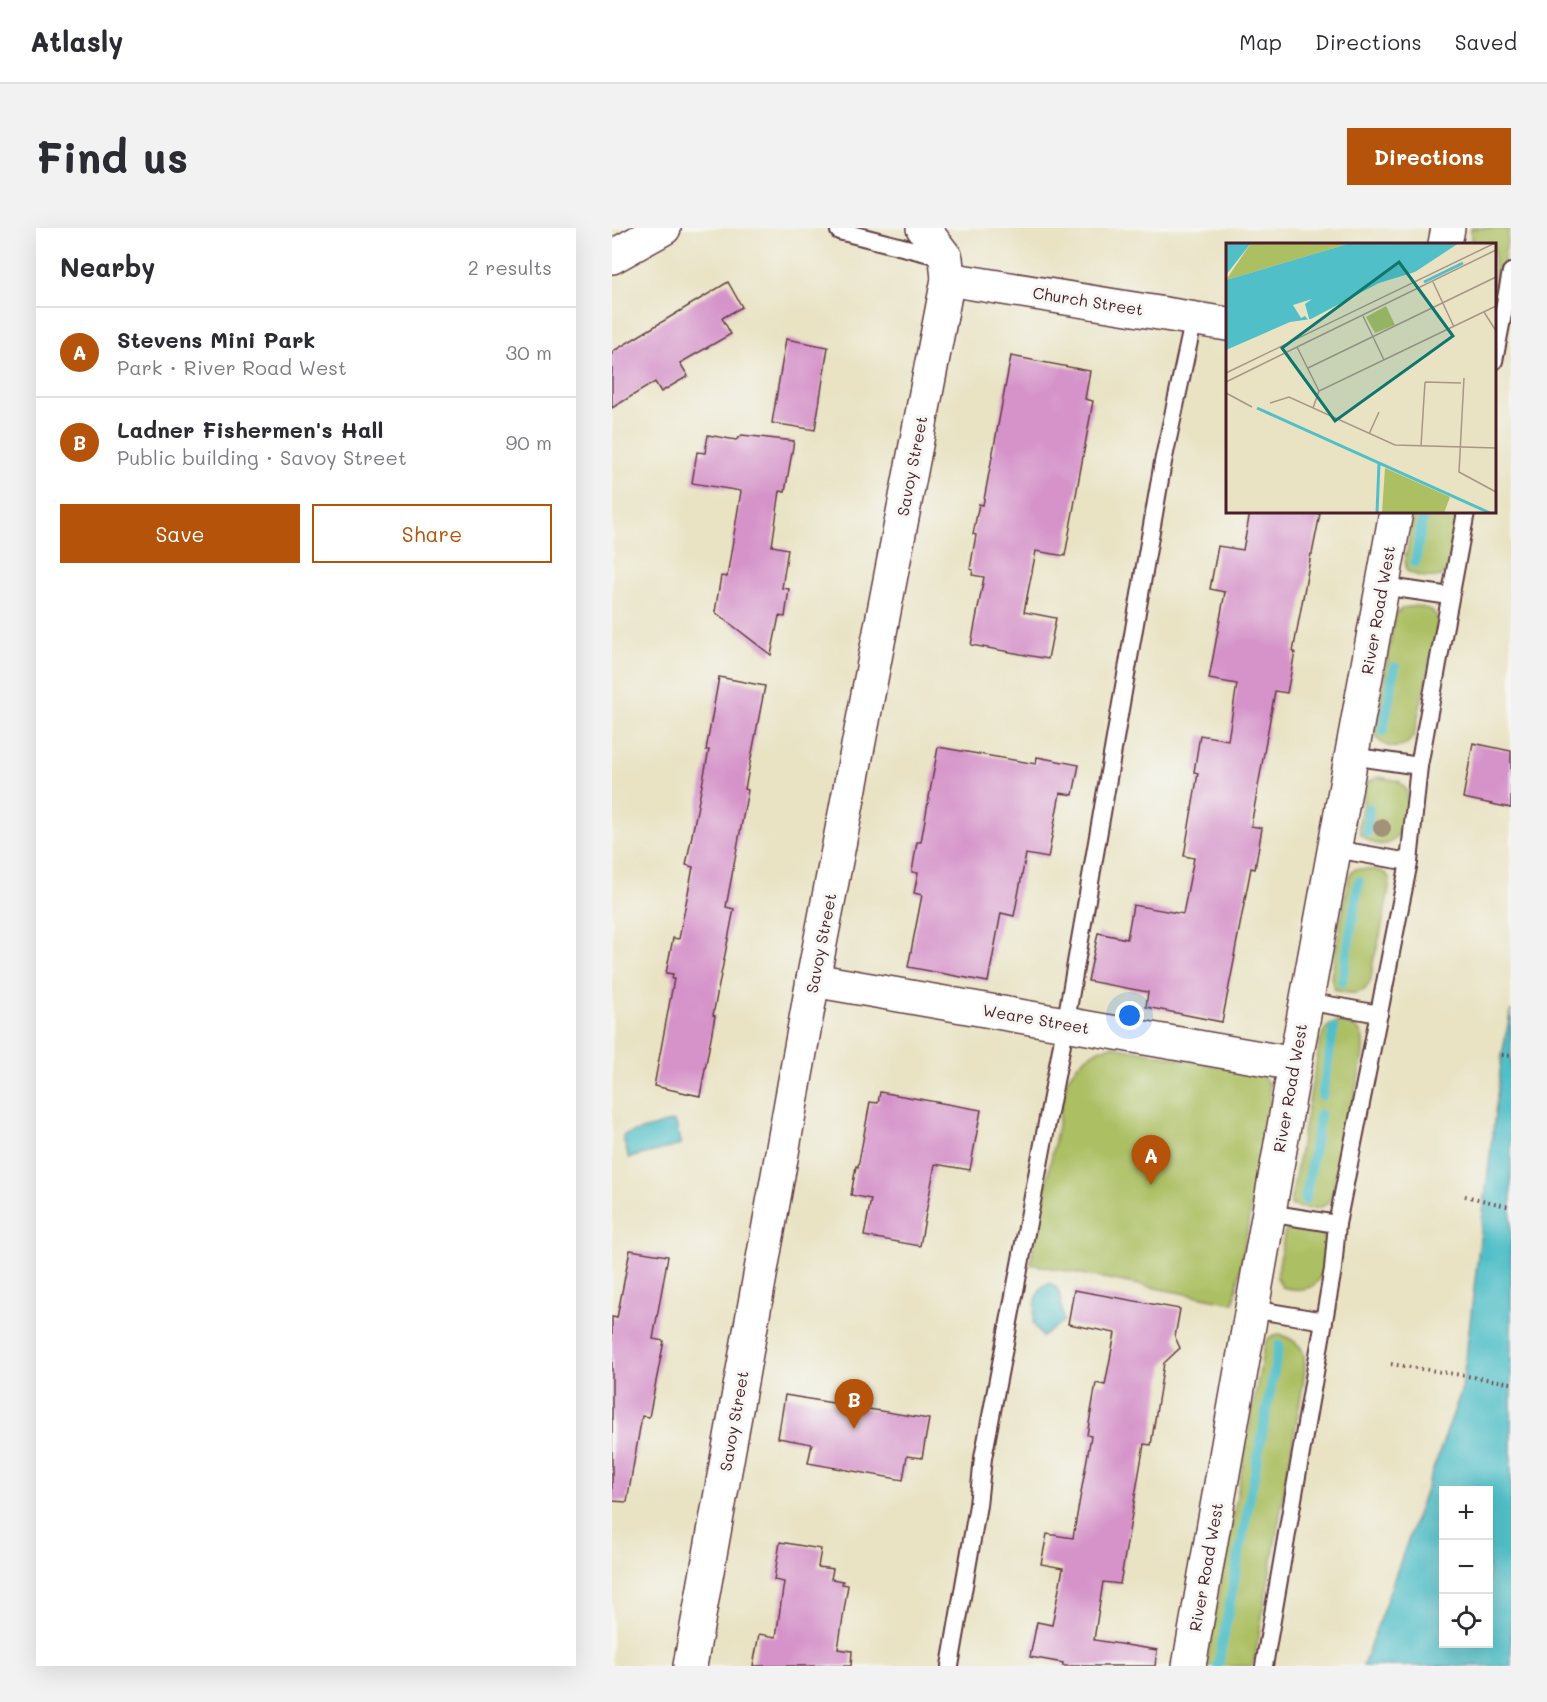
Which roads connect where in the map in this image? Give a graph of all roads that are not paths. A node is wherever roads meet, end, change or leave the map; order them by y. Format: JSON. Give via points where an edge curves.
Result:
{"nodes":[{"id":1,"x":664,"y":228,"type":"edge"},
{"id":2,"x":923,"y":228,"type":"edge"},
{"id":3,"x":1448,"y":228,"type":"edge"},
{"id":4,"x":839,"y":231,"type":"dead end"},
{"id":5,"x":1445,"y":243,"type":"edge"},
{"id":6,"x":612,"y":258,"type":"edge"},
{"id":7,"x":947,"y":269,"type":"junction"},
{"id":8,"x":1511,"y":272,"type":"edge"},
{"id":9,"x":1194,"y":318,"type":"junction"},
{"id":10,"x":1226,"y":324,"type":"edge"},
{"id":11,"x":1496,"y":351,"type":"edge"},
{"id":12,"x":1395,"y":513,"type":"edge"},
{"id":13,"x":1466,"y":513,"type":"edge"},
{"id":14,"x":1382,"y":586,"type":"junction"},
{"id":15,"x":1450,"y":596,"type":"junction"},
{"id":16,"x":1351,"y":756,"type":"junction"},
{"id":17,"x":1419,"y":766,"type":"junction"},
{"id":18,"x":1335,"y":849,"type":"junction"},
{"id":19,"x":1409,"y":862,"type":"junction"},
{"id":20,"x":813,"y":980,"type":"junction"},
{"id":21,"x":1306,"y":1001,"type":"junction"},
{"id":22,"x":1379,"y":1014,"type":"junction"},
{"id":23,"x":1065,"y":1024,"type":"junction"},
{"id":24,"x":1295,"y":1064,"type":"junction"},
{"id":25,"x":1268,"y":1212,"type":"junction"},
{"id":26,"x":1337,"y":1224,"type":"junction"},
{"id":27,"x":1251,"y":1309,"type":"junction"},
{"id":28,"x":1324,"y":1321,"type":"junction"},
{"id":29,"x":690,"y":1666,"type":"edge"},
{"id":30,"x":950,"y":1666,"type":"edge"},
{"id":31,"x":1189,"y":1666,"type":"edge"},
{"id":32,"x":1264,"y":1666,"type":"edge"}],
"edges":[{"from":1,"to":6,"type":"street"},
{"from":2,"to":7,"type":"street"},
{"from":3,"to":5,"type":"street"},
{"from":4,"to":7,"type":"lane"},
{"from":7,"to":9,"type":"street","name":"Church Street"},
{"from":7,"to":20,"type":"street","name":"Savoy Street"},
{"from":8,"to":11,"type":"lane"},
{"from":9,"to":10,"type":"street","name":"Church Street"},
{"from":9,"to":23,"type":"lane","via":[[1163,462]]},
{"from":12,"to":14,"type":"street","name":"River Road West"},
{"from":13,"to":15,"type":"lane"},
{"from":14,"to":15,"type":"lane"},
{"from":14,"to":16,"type":"street","name":"River Road West"},
{"from":15,"to":17,"type":"lane"},
{"from":16,"to":17,"type":"lane"},
{"from":16,"to":18,"type":"street","name":"River Road West"},
{"from":17,"to":19,"type":"lane"},
{"from":18,"to":19,"type":"lane"},
{"from":18,"to":21,"type":"street","name":"River Road West"},
{"from":19,"to":22,"type":"lane"},
{"from":20,"to":23,"type":"street","name":"Weare Street"},
{"from":20,"to":29,"type":"street","name":"Savoy Street"},
{"from":21,"to":22,"type":"lane"},
{"from":21,"to":24,"type":"street","name":"River Road West"},
{"from":22,"to":26,"type":"lane"},
{"from":23,"to":24,"type":"street","name":"Weare Street"},
{"from":23,"to":30,"type":"lane","via":[[983,1458]]},
{"from":24,"to":25,"type":"street","name":"River Road West"},
{"from":25,"to":26,"type":"lane"},
{"from":25,"to":27,"type":"street","name":"River Road West"},
{"from":26,"to":28,"type":"lane"},
{"from":27,"to":28,"type":"lane"},
{"from":27,"to":31,"type":"street","name":"River Road West"},
{"from":28,"to":32,"type":"lane"}]}
